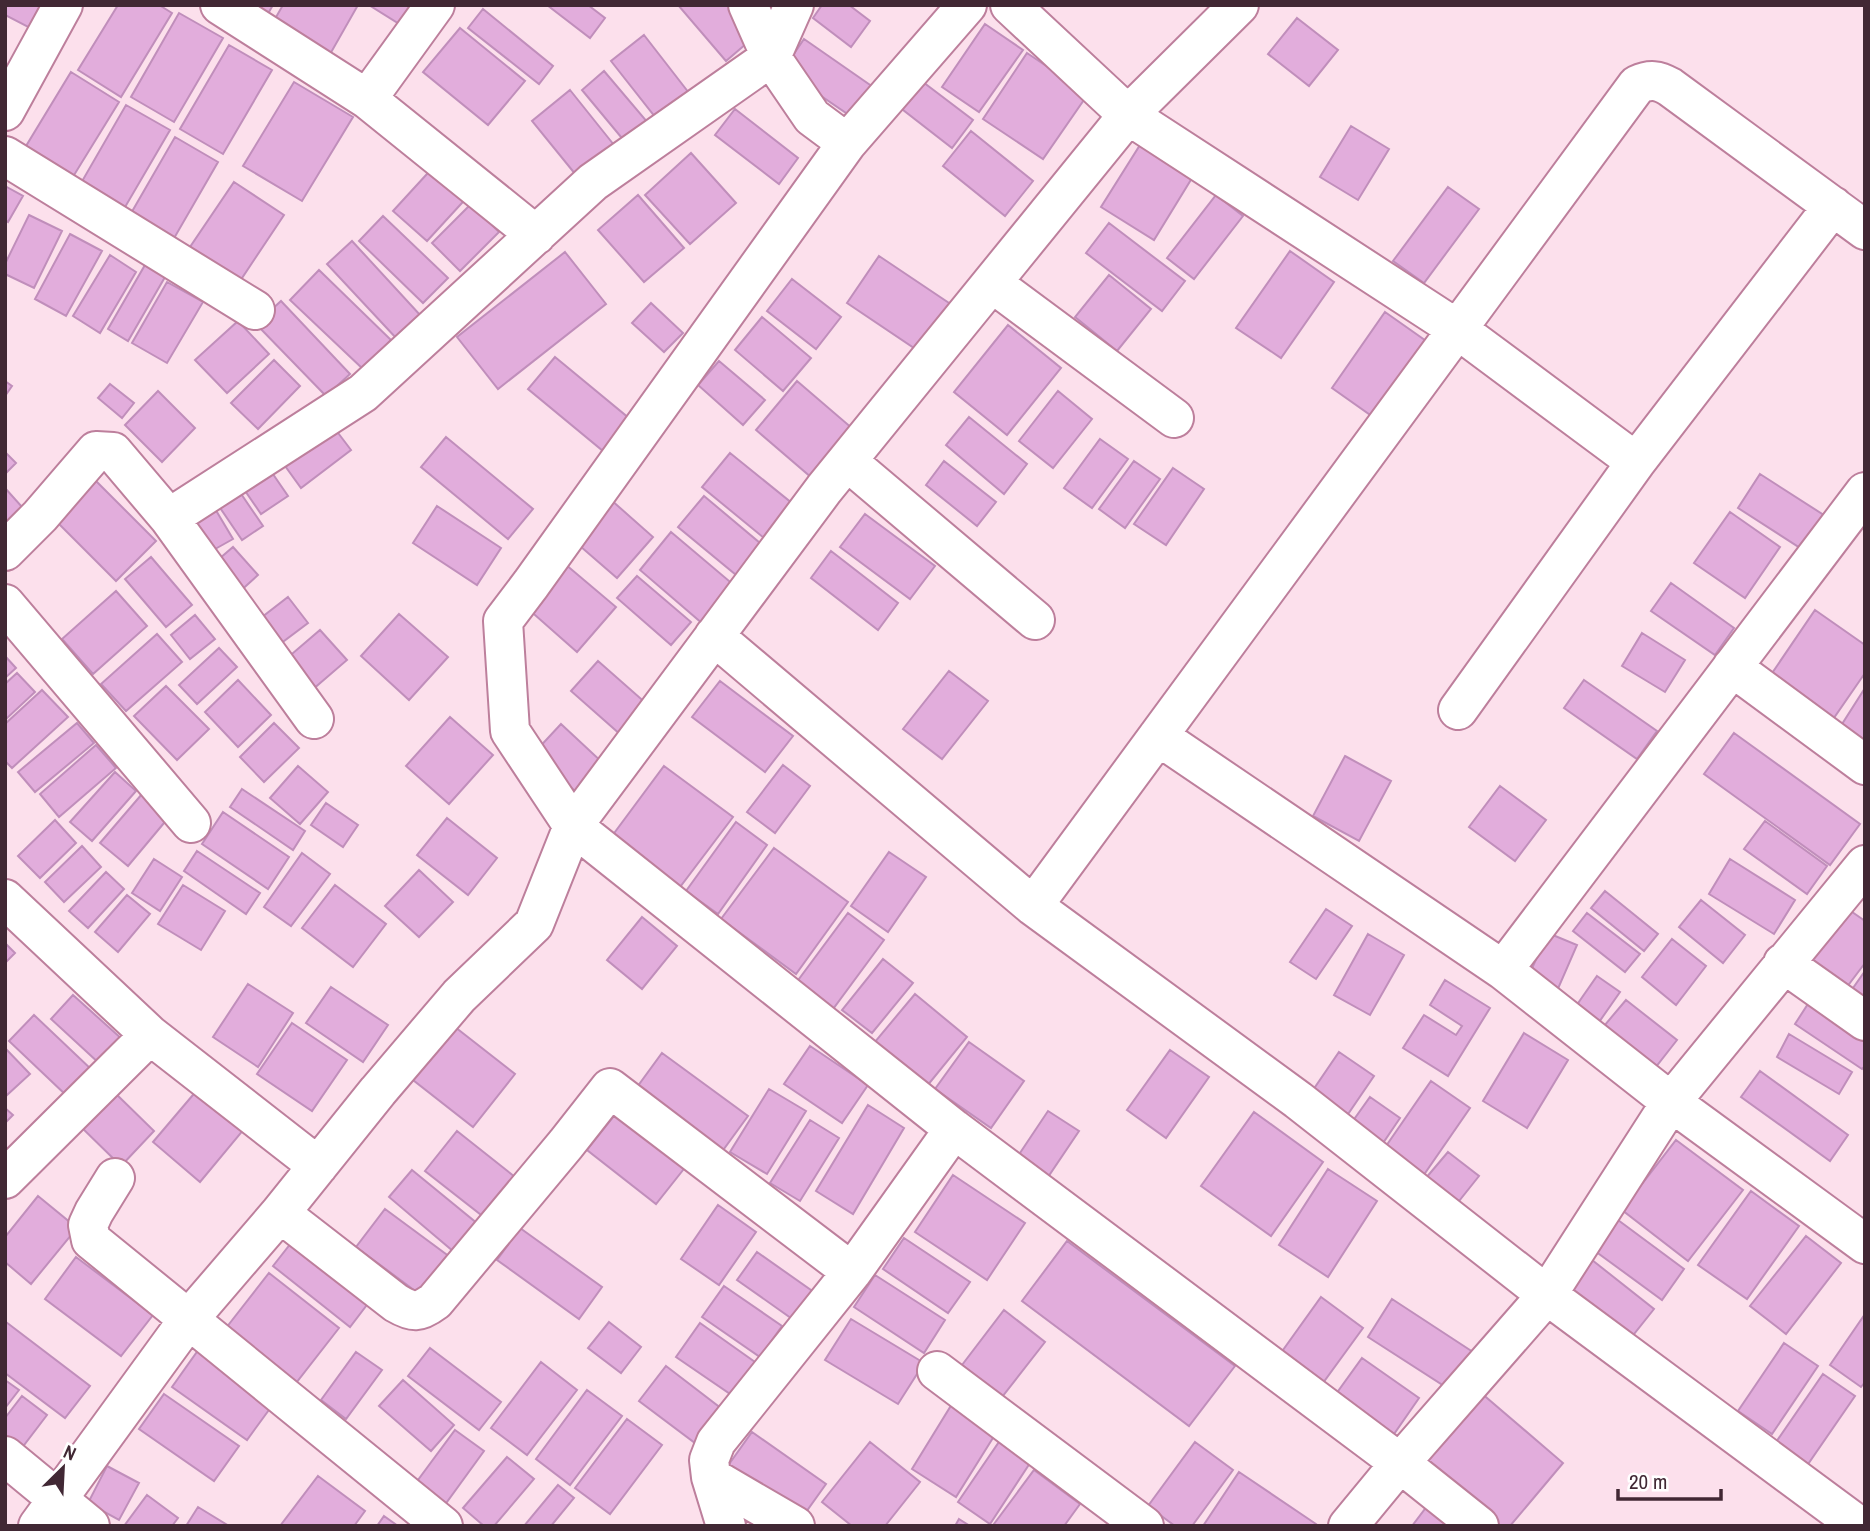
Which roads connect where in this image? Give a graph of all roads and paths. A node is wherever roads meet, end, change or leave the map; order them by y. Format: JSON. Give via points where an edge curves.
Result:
{"nodes":[{"id":1,"x":63,"y":5,"type":"edge"},
{"id":2,"x":220,"y":5,"type":"edge"},
{"id":3,"x":435,"y":5,"type":"edge"},
{"id":4,"x":748,"y":5,"type":"edge"},
{"id":5,"x":794,"y":5,"type":"edge"},
{"id":6,"x":967,"y":5,"type":"edge"},
{"id":7,"x":1010,"y":5,"type":"edge"},
{"id":8,"x":1239,"y":5,"type":"edge"},
{"id":9,"x":771,"y":57,"type":"junction"},
{"id":10,"x":367,"y":99,"type":"junction"},
{"id":11,"x":5,"y":111,"type":"edge"},
{"id":12,"x":1128,"y":115,"type":"junction"},
{"id":13,"x":847,"y":143,"type":"junction"},
{"id":14,"x":5,"y":156,"type":"edge"},
{"id":15,"x":1833,"y":206,"type":"junction"},
{"id":16,"x":1865,"y":230,"type":"edge"},
{"id":17,"x":536,"y":234,"type":"junction"},
{"id":18,"x":992,"y":283,"type":"junction"},
{"id":19,"x":255,"y":310,"type":"dead end"},
{"id":20,"x":1457,"y":329,"type":"junction"},
{"id":21,"x":1174,"y":418,"type":"dead end"},
{"id":22,"x":847,"y":461,"type":"junction"},
{"id":23,"x":1636,"y":462,"type":"junction"},
{"id":24,"x":1865,"y":492,"type":"edge"},
{"id":25,"x":169,"y":518,"type":"junction"},
{"id":26,"x":5,"y":551,"type":"edge"},
{"id":27,"x":5,"y":604,"type":"edge"},
{"id":28,"x":1035,"y":620,"type":"dead end"},
{"id":29,"x":714,"y":636,"type":"junction"},
{"id":30,"x":1732,"y":667,"type":"junction"},
{"id":31,"x":1458,"y":710,"type":"dead end"},
{"id":32,"x":314,"y":719,"type":"dead end"},
{"id":33,"x":1158,"y":736,"type":"junction"},
{"id":34,"x":1865,"y":765,"type":"edge"},
{"id":35,"x":191,"y":823,"type":"dead end"},
{"id":36,"x":573,"y":827,"type":"junction"},
{"id":37,"x":1865,"y":865,"type":"edge"},
{"id":38,"x":5,"y":899,"type":"edge"},
{"id":39,"x":1033,"y":906,"type":"junction"},
{"id":40,"x":1783,"y":962,"type":"junction"},
{"id":41,"x":1503,"y":970,"type":"junction"},
{"id":42,"x":1865,"y":1021,"type":"edge"},
{"id":43,"x":150,"y":1035,"type":"junction"},
{"id":44,"x":1671,"y":1102,"type":"junction"},
{"id":45,"x":954,"y":1129,"type":"junction"},
{"id":46,"x":318,"y":1166,"type":"junction"},
{"id":47,"x":115,"y":1178,"type":"dead end"},
{"id":48,"x":5,"y":1179,"type":"edge"},
{"id":49,"x":280,"y":1213,"type":"junction"},
{"id":50,"x":1865,"y":1244,"type":"edge"},
{"id":51,"x":852,"y":1272,"type":"junction"},
{"id":52,"x":1547,"y":1295,"type":"junction"},
{"id":53,"x":188,"y":1320,"type":"junction"},
{"id":54,"x":937,"y":1371,"type":"dead end"},
{"id":55,"x":5,"y":1457,"type":"edge"},
{"id":56,"x":1401,"y":1463,"type":"junction"},
{"id":57,"x":711,"y":1477,"type":"junction"},
{"id":58,"x":48,"y":1513,"type":"edge"},
{"id":59,"x":90,"y":1526,"type":"edge"},
{"id":60,"x":443,"y":1526,"type":"edge"},
{"id":61,"x":726,"y":1526,"type":"edge"},
{"id":62,"x":796,"y":1526,"type":"edge"},
{"id":63,"x":1144,"y":1526,"type":"edge"},
{"id":64,"x":1348,"y":1526,"type":"edge"},
{"id":65,"x":1479,"y":1526,"type":"edge"},
{"id":66,"x":1859,"y":1526,"type":"edge"}],
"edges":[{"from":1,"to":11,"type":"street"},
{"from":2,"to":10,"type":"street"},
{"from":3,"to":10,"type":"street"},
{"from":4,"to":9,"type":"street"},
{"from":5,"to":9,"type":"street"},
{"from":6,"to":13,"type":"street"},
{"from":7,"to":12,"type":"street"},
{"from":8,"to":12,"type":"street"},
{"from":9,"to":13,"type":"street","via":[[812,117]]},
{"from":9,"to":17,"type":"street","via":[[593,182]]},
{"from":10,"to":17,"type":"street"},
{"from":12,"to":18,"type":"street"},
{"from":12,"to":20,"type":"street"},
{"from":13,"to":36,"type":"street","via":[[503,621],[510,731]]},
{"from":14,"to":19,"type":"street"},
{"from":15,"to":16,"type":"street"},
{"from":15,"to":20,"type":"street","via":[[1670,87],[1648,80],[1637,85]]},
{"from":15,"to":23,"type":"street"},
{"from":17,"to":25,"type":"street","via":[[363,393]]},
{"from":18,"to":21,"type":"street"},
{"from":18,"to":22,"type":"street"},
{"from":20,"to":23,"type":"street"},
{"from":20,"to":33,"type":"street"},
{"from":22,"to":28,"type":"street"},
{"from":22,"to":29,"type":"street"},
{"from":23,"to":31,"type":"street"},
{"from":24,"to":30,"type":"street"},
{"from":25,"to":26,"type":"street","via":[[113,452],[96,451]]},
{"from":25,"to":32,"type":"street"},
{"from":27,"to":35,"type":"street"},
{"from":29,"to":36,"type":"street"},
{"from":29,"to":39,"type":"street"},
{"from":30,"to":34,"type":"street"},
{"from":30,"to":41,"type":"street"},
{"from":33,"to":39,"type":"street"},
{"from":33,"to":41,"type":"street"},
{"from":36,"to":45,"type":"street"},
{"from":36,"to":46,"type":"street","via":[[534,923],[459,996]]},
{"from":37,"to":40,"type":"street"},
{"from":38,"to":43,"type":"street"},
{"from":39,"to":52,"type":"street","via":[[1298,1100]]},
{"from":40,"to":42,"type":"street"},
{"from":40,"to":44,"type":"street"},
{"from":41,"to":44,"type":"street"},
{"from":43,"to":46,"type":"street"},
{"from":43,"to":48,"type":"street"},
{"from":44,"to":50,"type":"street"},
{"from":44,"to":52,"type":"street"},
{"from":45,"to":51,"type":"street"},
{"from":45,"to":56,"type":"street"},
{"from":46,"to":49,"type":"street"},
{"from":47,"to":53,"type":"street","via":[[88,1225],[91,1240]]},
{"from":49,"to":51,"type":"street","via":[[396,1303],[409,1310],[423,1310],[610,1088]]},
{"from":49,"to":53,"type":"street"},
{"from":51,"to":57,"type":"street","via":[[716,1442],[709,1460]]},
{"from":52,"to":56,"type":"street"},
{"from":52,"to":66,"type":"street"},
{"from":53,"to":58,"type":"street"},
{"from":53,"to":60,"type":"street"},
{"from":54,"to":63,"type":"street"},
{"from":55,"to":58,"type":"street"},
{"from":56,"to":64,"type":"street"},
{"from":56,"to":65,"type":"street"},
{"from":57,"to":61,"type":"street"},
{"from":57,"to":62,"type":"street"},
{"from":58,"to":59,"type":"street"}]}
